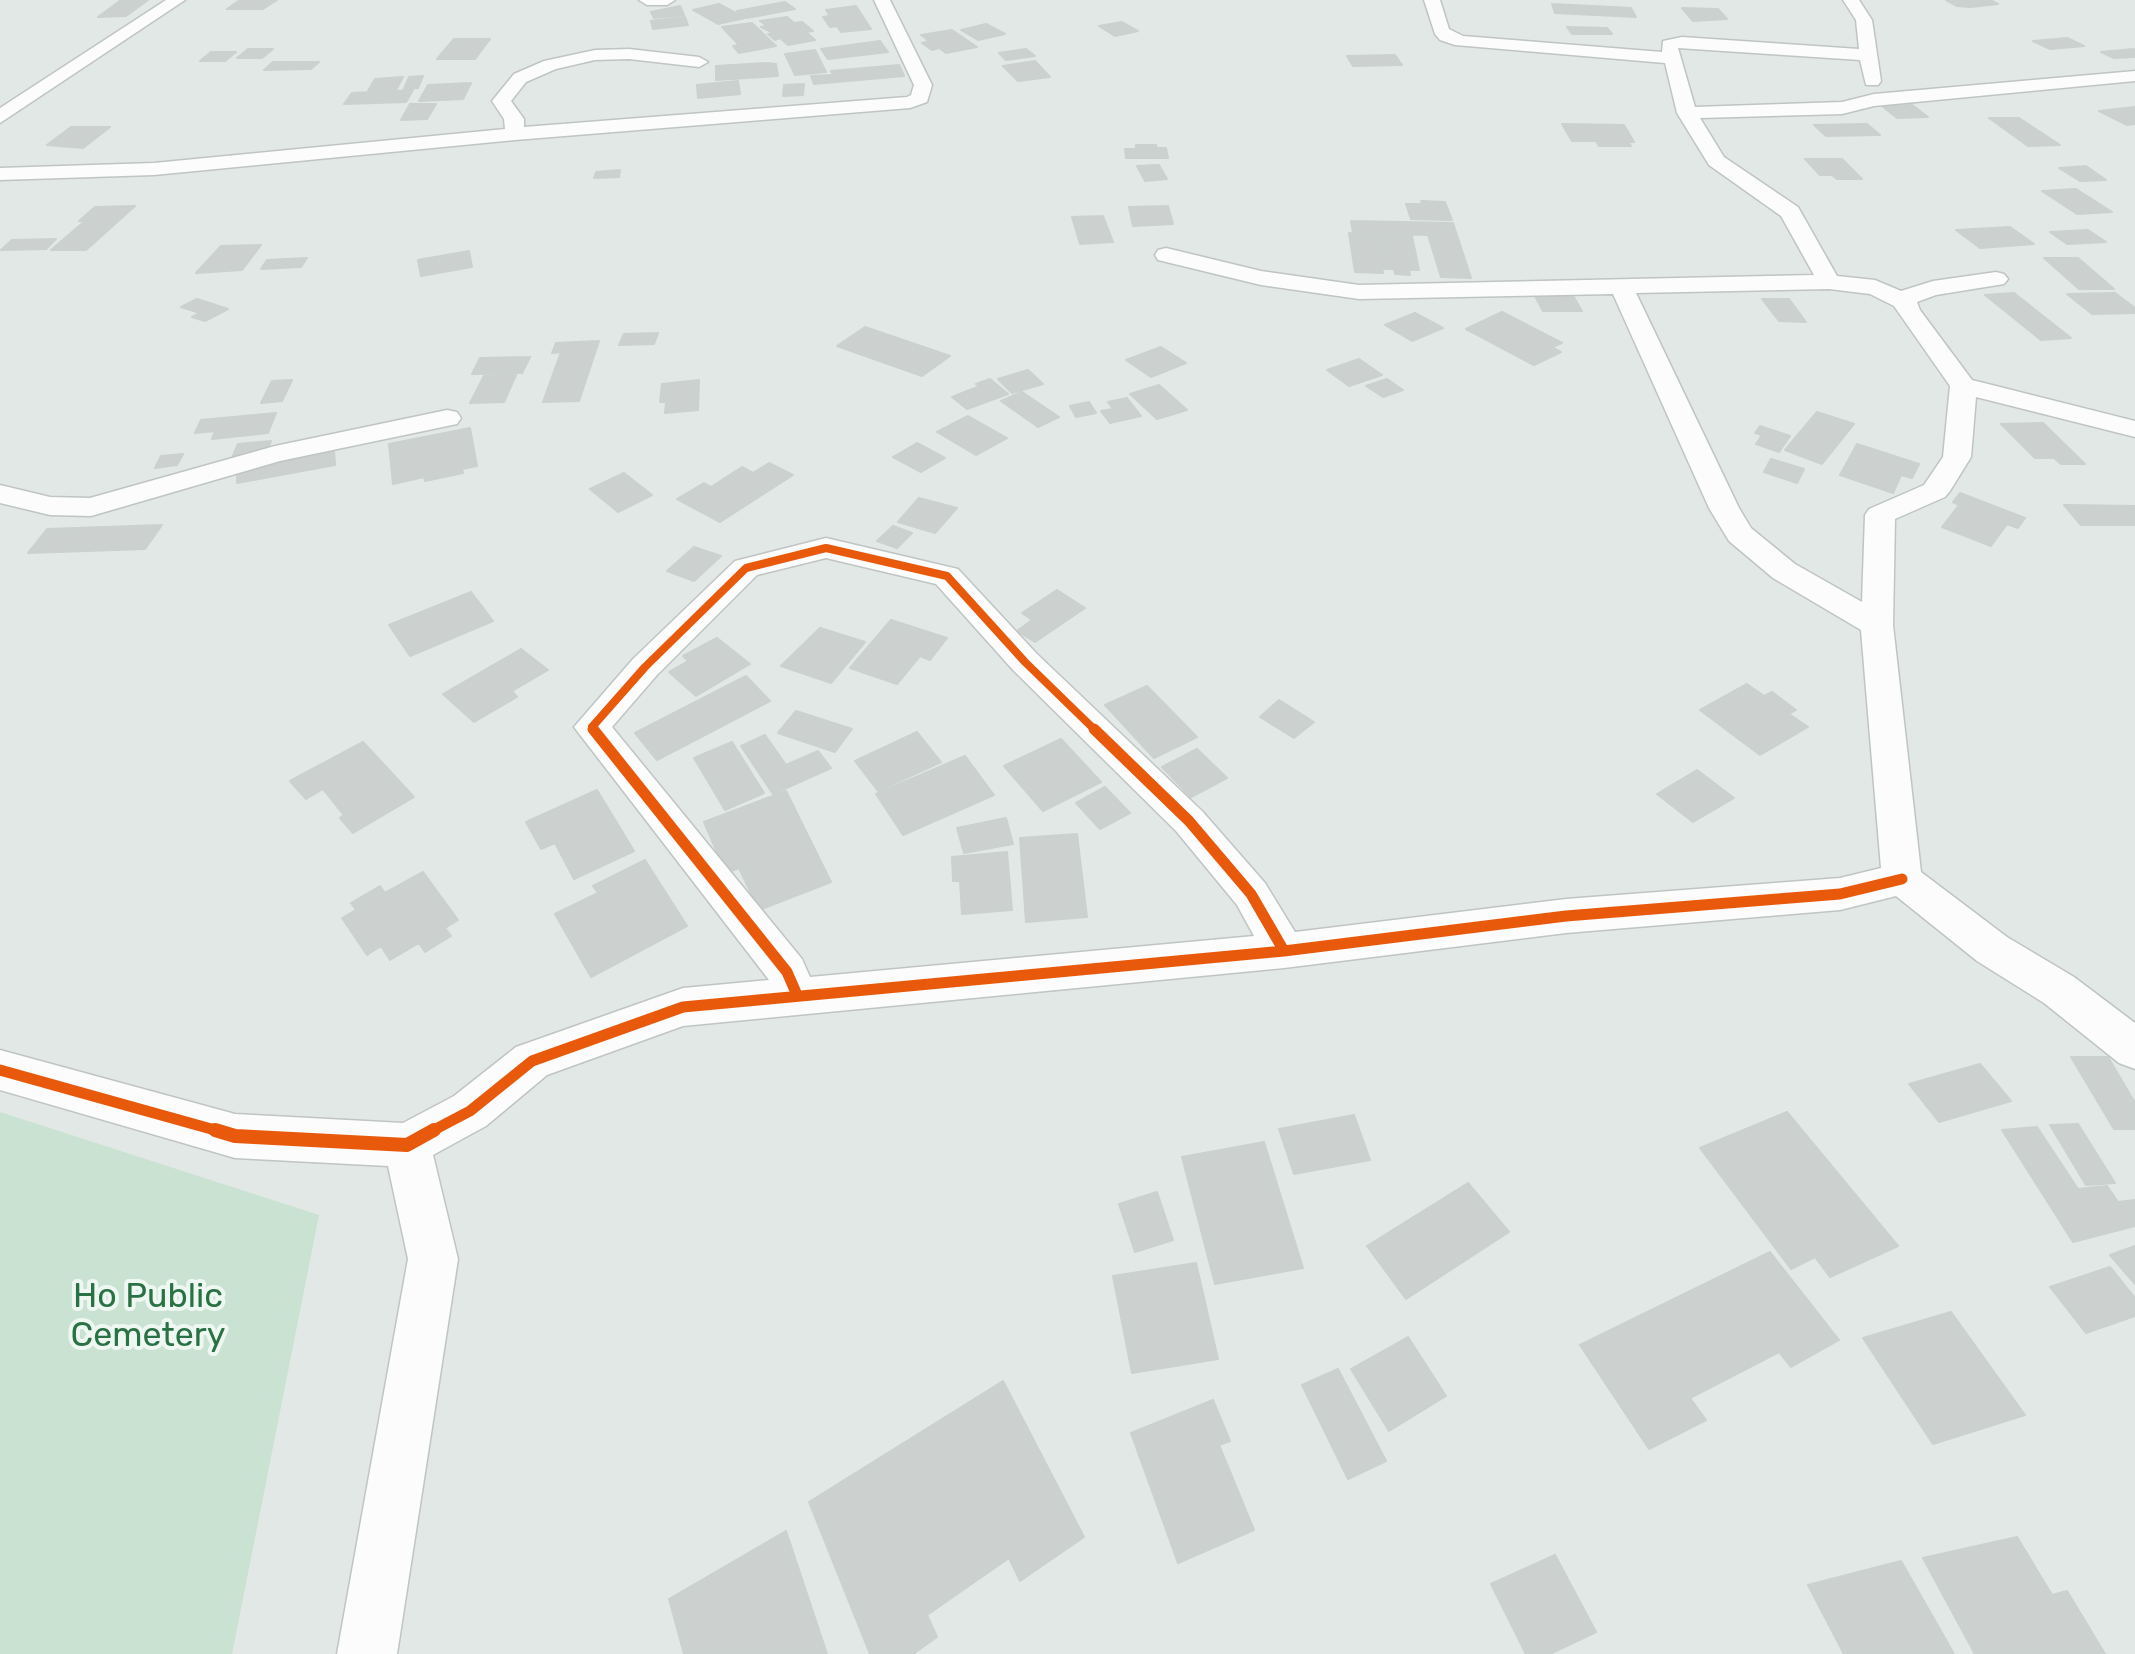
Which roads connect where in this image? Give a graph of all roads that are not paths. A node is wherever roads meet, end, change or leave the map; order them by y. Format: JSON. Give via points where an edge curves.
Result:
{"nodes":[{"id":1,"x":177,"y":0,"type":"edge"},
{"id":2,"x":647,"y":0,"type":"edge"},
{"id":3,"x":667,"y":0,"type":"edge"},
{"id":4,"x":882,"y":0,"type":"edge"},
{"id":5,"x":1432,"y":0,"type":"edge"},
{"id":6,"x":1851,"y":0,"type":"edge"},
{"id":7,"x":1867,"y":55,"type":"junction"},
{"id":8,"x":1672,"y":58,"type":"junction"},
{"id":9,"x":699,"y":62,"type":"dead end"},
{"id":10,"x":2135,"y":76,"type":"edge"},
{"id":11,"x":1874,"y":100,"type":"junction"},
{"id":12,"x":1687,"y":113,"type":"junction"},
{"id":13,"x":0,"y":117,"type":"edge"},
{"id":14,"x":515,"y":134,"type":"junction"},
{"id":15,"x":0,"y":174,"type":"edge"},
{"id":16,"x":1166,"y":255,"type":"dead end"},
{"id":17,"x":1996,"y":279,"type":"dead end"},
{"id":18,"x":1829,"y":282,"type":"junction"},
{"id":19,"x":1621,"y":286,"type":"junction"},
{"id":20,"x":1905,"y":302,"type":"junction"},
{"id":21,"x":1963,"y":386,"type":"junction"},
{"id":22,"x":447,"y":418,"type":"dead end"},
{"id":23,"x":2135,"y":429,"type":"edge"},
{"id":24,"x":0,"y":494,"type":"edge"},
{"id":25,"x":1877,"y":625,"type":"junction"},
{"id":26,"x":1902,"y":879,"type":"junction"},
{"id":27,"x":1284,"y":951,"type":"junction"},
{"id":28,"x":797,"y":995,"type":"junction"},
{"id":29,"x":2135,"y":1049,"type":"edge"},
{"id":30,"x":0,"y":1070,"type":"edge"},
{"id":31,"x":407,"y":1145,"type":"junction"},
{"id":32,"x":367,"y":1654,"type":"edge"}],
"edges":[{"from":1,"to":13,"type":"street"},
{"from":2,"to":3,"type":"street"},
{"from":4,"to":14,"type":"street","via":[[923,85],[920,98],[910,102]]},
{"from":5,"to":8,"type":"street","via":[[1441,30],[1461,41]]},
{"from":6,"to":7,"type":"street","via":[[1864,20]]},
{"from":7,"to":8,"type":"street","via":[[1682,42],[1669,45]]},
{"from":7,"to":11,"type":"street"},
{"from":8,"to":12,"type":"street"},
{"from":9,"to":14,"type":"street","via":[[629,54],[550,65],[520,78],[501,101],[514,119]]},
{"from":10,"to":11,"type":"street"},
{"from":11,"to":12,"type":"street","via":[[1842,108]]},
{"from":12,"to":18,"type":"street","via":[[1716,161],[1790,212]]},
{"from":14,"to":15,"type":"street","via":[[154,169]]},
{"from":16,"to":19,"type":"street","via":[[1261,278],[1359,292]]},
{"from":17,"to":20,"type":"street","via":[[1933,288],[1910,295]]},
{"from":18,"to":19,"type":"street"},
{"from":18,"to":20,"type":"street","via":[[1875,287]]},
{"from":19,"to":25,"type":"street","via":[[1740,534],[1784,571]]},
{"from":20,"to":21,"type":"street"},
{"from":21,"to":23,"type":"street"},
{"from":21,"to":25,"type":"street","via":[[1957,457],[1935,491],[1880,515]]},
{"from":22,"to":24,"type":"street","via":[[275,454],[91,507],[50,506]]},
{"from":25,"to":26,"type":"street"},
{"from":26,"to":27,"type":"street","via":[[1840,894],[1566,916]]},
{"from":26,"to":29,"type":"street"},
{"from":27,"to":28,"type":"street"},
{"from":27,"to":28,"type":"street","via":[[1251,894],[1189,821],[1025,662],[947,576],[826,548],[746,568],[592,727],[787,972]]},
{"from":28,"to":31,"type":"street","via":[[683,1007],[532,1061],[470,1111]]},
{"from":30,"to":31,"type":"street","via":[[235,1136]]},
{"from":31,"to":32,"type":"street","via":[[433,1259]]}]}
